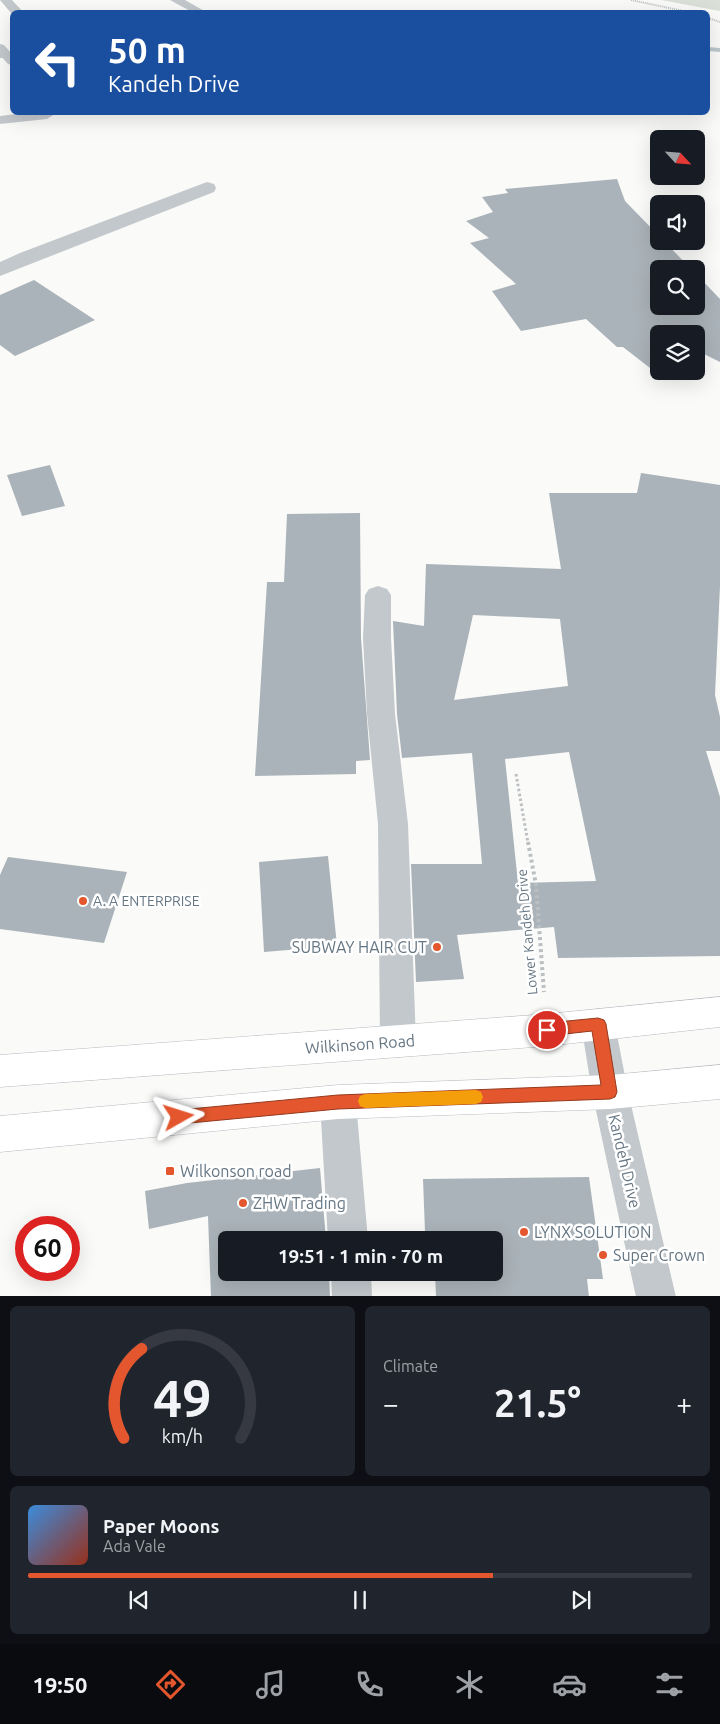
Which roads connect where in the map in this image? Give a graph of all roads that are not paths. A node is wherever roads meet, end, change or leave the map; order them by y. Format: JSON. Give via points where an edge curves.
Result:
{"nodes":[{"id":1,"x":6,"y":0,"type":"edge"},
{"id":2,"x":176,"y":0,"type":"edge"},
{"id":3,"x":15,"y":10,"type":"edge"},
{"id":4,"x":196,"y":10,"type":"edge"},
{"id":5,"x":0,"y":48,"type":"edge"},
{"id":6,"x":7,"y":60,"type":"edge"},
{"id":7,"x":47,"y":115,"type":"edge"},
{"id":8,"x":0,"y":120,"type":"edge"},
{"id":9,"x":207,"y":188,"type":"dead end"},
{"id":10,"x":0,"y":270,"type":"edge"},
{"id":11,"x":378,"y":595,"type":"dead end"},
{"id":12,"x":720,"y":1012,"type":"edge"},
{"id":13,"x":598,"y":1024,"type":"junction"},
{"id":14,"x":398,"y":1042,"type":"junction"},
{"id":15,"x":0,"y":1071,"type":"edge"},
{"id":16,"x":720,"y":1082,"type":"edge"},
{"id":17,"x":610,"y":1092,"type":"junction"},
{"id":18,"x":338,"y":1102,"type":"junction"},
{"id":19,"x":0,"y":1134,"type":"edge"},
{"id":20,"x":347,"y":1231,"type":"edge"},
{"id":21,"x":351,"y":1281,"type":"edge"},
{"id":22,"x":352,"y":1296,"type":"edge"},
{"id":23,"x":656,"y":1296,"type":"edge"}],
"edges":[{"from":1,"to":3,"type":"lane"},
{"from":2,"to":4,"type":"lane"},
{"from":5,"to":6,"type":"lane"},
{"from":7,"to":8,"type":"lane"},
{"from":9,"to":10,"type":"street"},
{"from":11,"to":14,"type":"street","via":[[381,714],[393,824]]},
{"from":12,"to":13,"type":"main road","name":"Wilkinson Road"},
{"from":13,"to":14,"type":"main road","name":"Wilkinson Road"},
{"from":13,"to":17,"type":"street","name":"Kandeh Drive"},
{"from":14,"to":15,"type":"main road","name":"Wilkinson Road"},
{"from":16,"to":17,"type":"main road"},
{"from":17,"to":18,"type":"main road"},
{"from":17,"to":23,"type":"street","name":"Kandeh Drive"},
{"from":18,"to":19,"type":"main road"},
{"from":18,"to":20,"type":"street"},
{"from":21,"to":22,"type":"street"}]}
